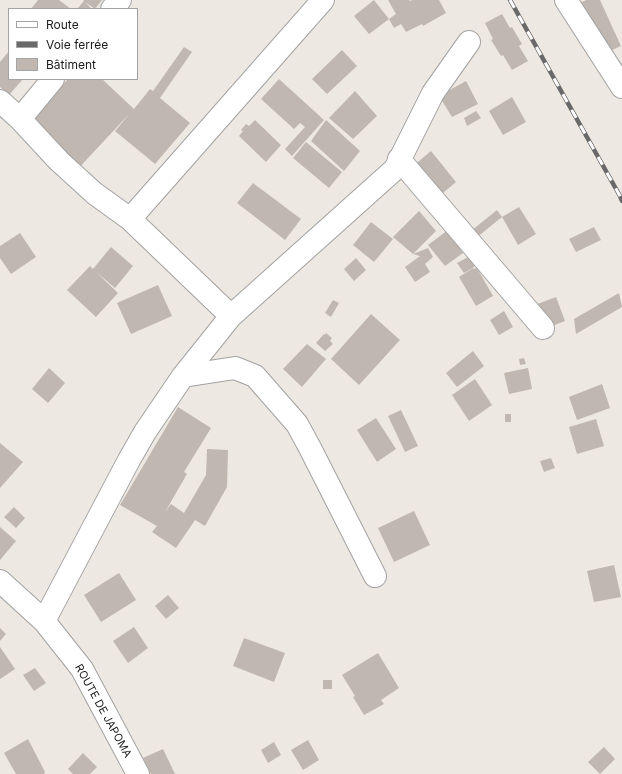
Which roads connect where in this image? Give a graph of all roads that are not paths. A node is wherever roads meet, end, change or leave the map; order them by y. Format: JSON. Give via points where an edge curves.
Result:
{"nodes":[{"id":1,"x":120,"y":0,"type":"edge"},
{"id":2,"x":323,"y":0,"type":"edge"},
{"id":3,"x":566,"y":0,"type":"edge"},
{"id":4,"x":113,"y":8,"type":"edge"},
{"id":5,"x":469,"y":42,"type":"dead end"},
{"id":6,"x":52,"y":80,"type":"edge"},
{"id":7,"x":622,"y":87,"type":"edge"},
{"id":8,"x":0,"y":101,"type":"edge"},
{"id":9,"x":20,"y":119,"type":"junction"},
{"id":10,"x":400,"y":158,"type":"junction"},
{"id":11,"x":130,"y":219,"type":"junction"},
{"id":12,"x":231,"y":316,"type":"junction"},
{"id":13,"x":543,"y":328,"type":"dead end"},
{"id":14,"x":183,"y":376,"type":"junction"},
{"id":15,"x":374,"y":576,"type":"dead end"},
{"id":16,"x":0,"y":581,"type":"edge"},
{"id":17,"x":44,"y":621,"type":"junction"},
{"id":18,"x":138,"y":774,"type":"edge"}],
"edges":[{"from":1,"to":4,"type":"street"},
{"from":2,"to":11,"type":"street"},
{"from":3,"to":7,"type":"street"},
{"from":5,"to":10,"type":"street","via":[[433,93]]},
{"from":6,"to":9,"type":"street"},
{"from":8,"to":9,"type":"street"},
{"from":9,"to":11,"type":"street","via":[[59,161],[94,193]]},
{"from":10,"to":12,"type":"street","via":[[395,169]]},
{"from":10,"to":13,"type":"street"},
{"from":11,"to":12,"type":"street"},
{"from":12,"to":14,"type":"street"},
{"from":14,"to":15,"type":"street","via":[[236,368],[256,376],[297,424]]},
{"from":14,"to":17,"type":"street","via":[[129,460]]},
{"from":16,"to":17,"type":"street","name":"ROUTE DE JAPOMA"},
{"from":17,"to":18,"type":"street","name":"ROUTE DE JAPOMA","via":[[82,669]]}]}
